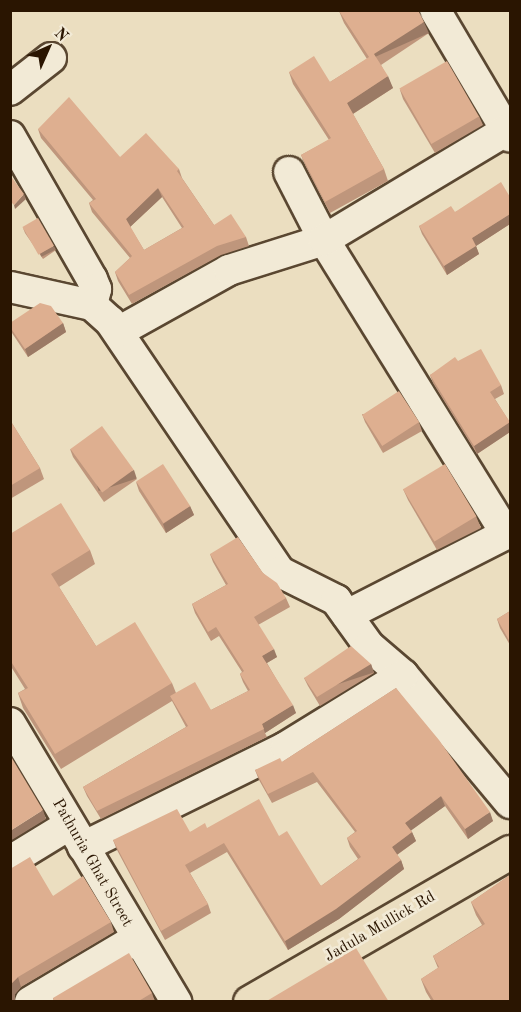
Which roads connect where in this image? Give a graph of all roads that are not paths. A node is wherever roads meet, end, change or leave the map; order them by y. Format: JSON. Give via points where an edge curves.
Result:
{"nodes":[{"id":1,"x":435,"y":10,"type":"edge"},
{"id":2,"x":51,"y":57,"type":"dead end"},
{"id":3,"x":10,"y":90,"type":"edge"},
{"id":4,"x":509,"y":134,"type":"edge"},
{"id":5,"x":10,"y":136,"type":"edge"},
{"id":6,"x":289,"y":172,"type":"dead end"},
{"id":7,"x":324,"y":240,"type":"junction"},
{"id":8,"x":10,"y":287,"type":"edge"},
{"id":9,"x":92,"y":305,"type":"junction"},
{"id":10,"x":118,"y":332,"type":"junction"},
{"id":11,"x":508,"y":533,"type":"edge"},
{"id":12,"x":347,"y":615,"type":"junction"},
{"id":13,"x":403,"y":675,"type":"junction"},
{"id":14,"x":10,"y":723,"type":"edge"},
{"id":15,"x":510,"y":803,"type":"edge"},
{"id":16,"x":76,"y":836,"type":"junction"},
{"id":17,"x":510,"y":852,"type":"edge"},
{"id":18,"x":10,"y":861,"type":"edge"},
{"id":19,"x":136,"y":939,"type":"junction"},
{"id":20,"x":30,"y":1002,"type":"edge"},
{"id":21,"x":176,"y":1002,"type":"edge"},
{"id":22,"x":250,"y":1002,"type":"edge"}],
"edges":[{"from":1,"to":4,"type":"street"},
{"from":2,"to":3,"type":"street"},
{"from":4,"to":7,"type":"street"},
{"from":5,"to":9,"type":"street","via":[[92,279],[96,289]]},
{"from":6,"to":7,"type":"street"},
{"from":7,"to":10,"type":"street","via":[[228,270]]},
{"from":7,"to":11,"type":"street"},
{"from":8,"to":9,"type":"street"},
{"from":9,"to":10,"type":"street"},
{"from":10,"to":12,"type":"street","via":[[280,572],[336,600]]},
{"from":11,"to":12,"type":"street"},
{"from":12,"to":13,"type":"street","via":[[369,646]]},
{"from":13,"to":15,"type":"street"},
{"from":13,"to":16,"type":"street","via":[[286,747]]},
{"from":14,"to":16,"type":"street","name":"Pathuria Ghat Street"},
{"from":16,"to":18,"type":"street"},
{"from":16,"to":19,"type":"street","name":"Pathuria Ghat Street"},
{"from":17,"to":22,"type":"main road","name":"Jadula Mullick Rd"},
{"from":19,"to":20,"type":"street"},
{"from":19,"to":21,"type":"street","name":"Pathuria Ghat Street"}]}
